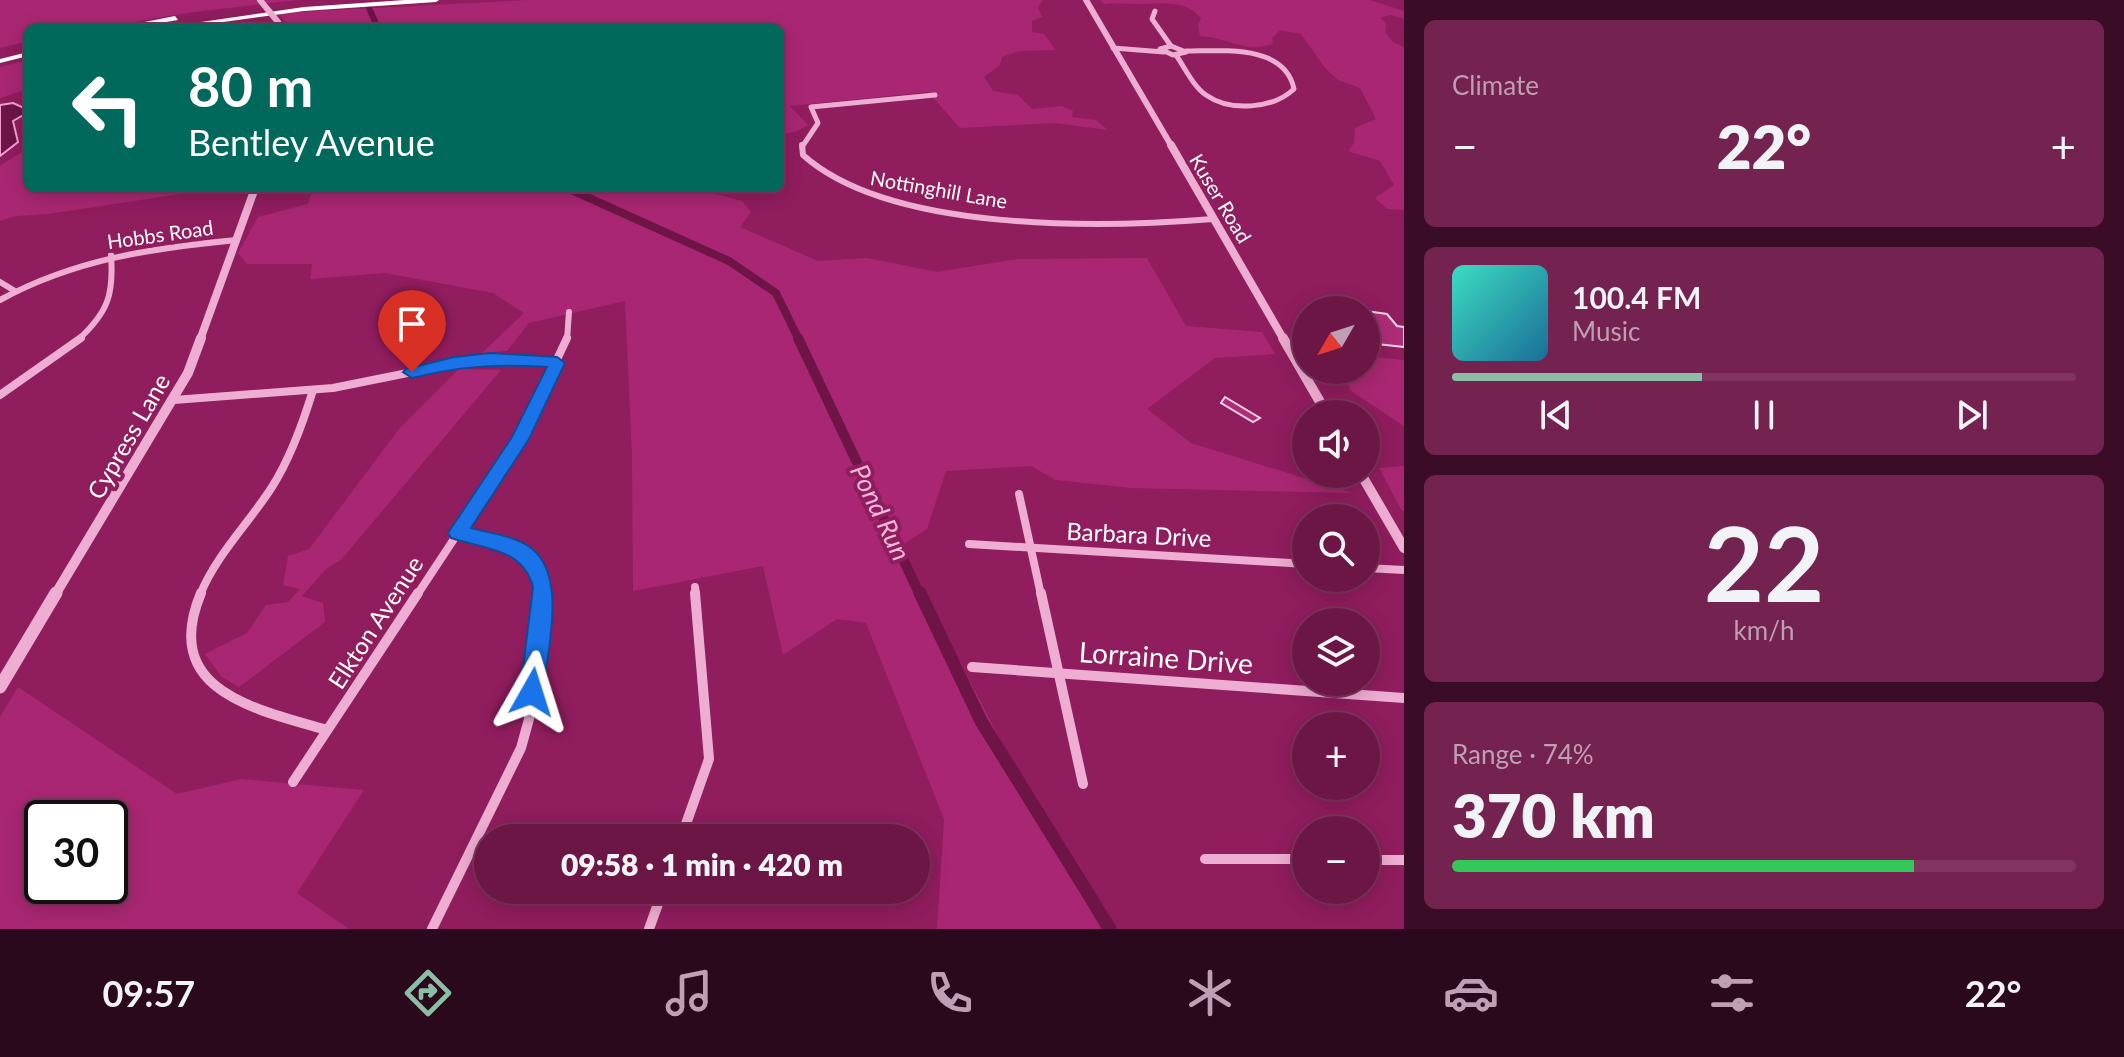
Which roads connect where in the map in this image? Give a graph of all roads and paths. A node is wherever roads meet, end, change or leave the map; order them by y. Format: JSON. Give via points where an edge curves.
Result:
{"nodes":[{"id":1,"x":260,"y":0,"type":"edge"},
{"id":2,"x":322,"y":0,"type":"edge"},
{"id":3,"x":436,"y":0,"type":"edge"},
{"id":4,"x":1086,"y":0,"type":"edge"},
{"id":5,"x":1155,"y":11,"type":"dead end"},
{"id":6,"x":147,"y":24,"type":"edge"},
{"id":7,"x":194,"y":24,"type":"edge"},
{"id":8,"x":279,"y":24,"type":"edge"},
{"id":9,"x":1171,"y":46,"type":"junction"},
{"id":10,"x":24,"y":47,"type":"edge"},
{"id":11,"x":1113,"y":48,"type":"junction"},
{"id":12,"x":1162,"y":50,"type":"junction"},
{"id":13,"x":1186,"y":51,"type":"junction"},
{"id":14,"x":0,"y":52,"type":"edge"},
{"id":15,"x":24,"y":55,"type":"edge"},
{"id":16,"x":1176,"y":55,"type":"junction"},
{"id":17,"x":0,"y":61,"type":"edge"},
{"id":18,"x":935,"y":95,"type":"dead end"},
{"id":19,"x":254,"y":192,"type":"edge"},
{"id":20,"x":1213,"y":219,"type":"junction"},
{"id":21,"x":237,"y":240,"type":"junction"},
{"id":22,"x":111,"y":255,"type":"junction"},
{"id":23,"x":0,"y":282,"type":"edge"},
{"id":24,"x":15,"y":291,"type":"junction"},
{"id":25,"x":0,"y":300,"type":"edge"},
{"id":26,"x":569,"y":312,"type":"dead end"},
{"id":27,"x":557,"y":363,"type":"junction"},
{"id":28,"x":313,"y":390,"type":"junction"},
{"id":29,"x":0,"y":395,"type":"edge"},
{"id":30,"x":174,"y":400,"type":"junction"},
{"id":31,"x":1319,"y":400,"type":"edge"},
{"id":32,"x":1369,"y":488,"type":"edge"},
{"id":33,"x":1019,"y":494,"type":"dead end"},
{"id":34,"x":458,"y":533,"type":"junction"},
{"id":35,"x":969,"y":544,"type":"dead end"},
{"id":36,"x":1031,"y":548,"type":"junction"},
{"id":37,"x":1404,"y":548,"type":"edge"},
{"id":38,"x":1292,"y":563,"type":"edge"},
{"id":39,"x":1380,"y":569,"type":"edge"},
{"id":40,"x":1404,"y":570,"type":"edge"},
{"id":41,"x":695,"y":587,"type":"dead end"},
{"id":42,"x":972,"y":667,"type":"dead end"},
{"id":43,"x":1058,"y":673,"type":"junction"},
{"id":44,"x":0,"y":687,"type":"edge"},
{"id":45,"x":1404,"y":698,"type":"edge"},
{"id":46,"x":327,"y":730,"type":"junction"},
{"id":47,"x":293,"y":782,"type":"dead end"},
{"id":48,"x":1083,"y":784,"type":"dead end"},
{"id":49,"x":686,"y":824,"type":"edge"},
{"id":50,"x":1205,"y":859,"type":"dead end"},
{"id":51,"x":1292,"y":859,"type":"edge"},
{"id":52,"x":1380,"y":860,"type":"edge"},
{"id":53,"x":1404,"y":860,"type":"edge"},
{"id":54,"x":658,"y":904,"type":"edge"},
{"id":55,"x":432,"y":929,"type":"edge"},
{"id":56,"x":649,"y":929,"type":"edge"}],
"edges":[{"from":1,"to":8,"type":"street","bridge":true},
{"from":2,"to":6,"type":"highway"},
{"from":3,"to":7,"type":"highway"},
{"from":4,"to":11,"type":"street","name":"Kuser Road"},
{"from":5,"to":9,"type":"street","via":[[1152,19]]},
{"from":9,"to":12,"type":"street"},
{"from":9,"to":13,"type":"street"},
{"from":10,"to":14,"type":"highway"},
{"from":11,"to":12,"type":"street"},
{"from":11,"to":20,"type":"street","name":"Kuser Road"},
{"from":12,"to":16,"type":"street"},
{"from":13,"to":16,"type":"street"},
{"from":13,"to":16,"type":"street","via":[[1266,56],[1280,64],[1295,87],[1274,102],[1217,101],[1201,91]]},
{"from":15,"to":17,"type":"highway"},
{"from":18,"to":20,"type":"street","name":"Nottinghill Lane","via":[[811,107],[818,123],[804,139],[803,155],[821,173],[851,188],[940,208],[1073,226]]},
{"from":19,"to":21,"type":"street","name":"Cypress Lane"},
{"from":20,"to":31,"type":"street","name":"Kuser Road"},
{"from":21,"to":22,"type":"street","name":"Hobbs Road"},
{"from":21,"to":30,"type":"street","name":"Cypress Lane"},
{"from":22,"to":24,"type":"street","name":"Hobbs Road"},
{"from":22,"to":29,"type":"street","via":[[113,285],[100,317],[67,351]]},
{"from":23,"to":24,"type":"street"},
{"from":24,"to":25,"type":"street","name":"Hobbs Road"},
{"from":26,"to":27,"type":"street","name":"Elkton Avenue","via":[[569,332]]},
{"from":27,"to":28,"type":"street","via":[[472,360]]},
{"from":27,"to":34,"type":"street","name":"Elkton Avenue","via":[[520,439]]},
{"from":28,"to":30,"type":"street"},
{"from":28,"to":46,"type":"street","via":[[280,473],[202,584],[189,634],[196,663],[220,691]]},
{"from":30,"to":44,"type":"street","name":"Cypress Lane"},
{"from":32,"to":37,"type":"street"},
{"from":33,"to":36,"type":"street"},
{"from":34,"to":46,"type":"street","name":"Elkton Avenue"},
{"from":34,"to":55,"type":"street","via":[[524,553],[538,568],[543,587],[529,719],[521,748]]},
{"from":35,"to":36,"type":"street","name":"Barbara Drive"},
{"from":36,"to":38,"type":"street","name":"Barbara Drive"},
{"from":36,"to":43,"type":"street"},
{"from":39,"to":40,"type":"street"},
{"from":41,"to":49,"type":"street","via":[[709,759]]},
{"from":42,"to":43,"type":"street","name":"Lorraine Drive"},
{"from":43,"to":45,"type":"street","name":"Lorraine Drive"},
{"from":43,"to":48,"type":"street"},
{"from":46,"to":47,"type":"street","name":"Elkton Avenue"},
{"from":50,"to":51,"type":"street"},
{"from":52,"to":53,"type":"street"},
{"from":54,"to":56,"type":"street"}]}
